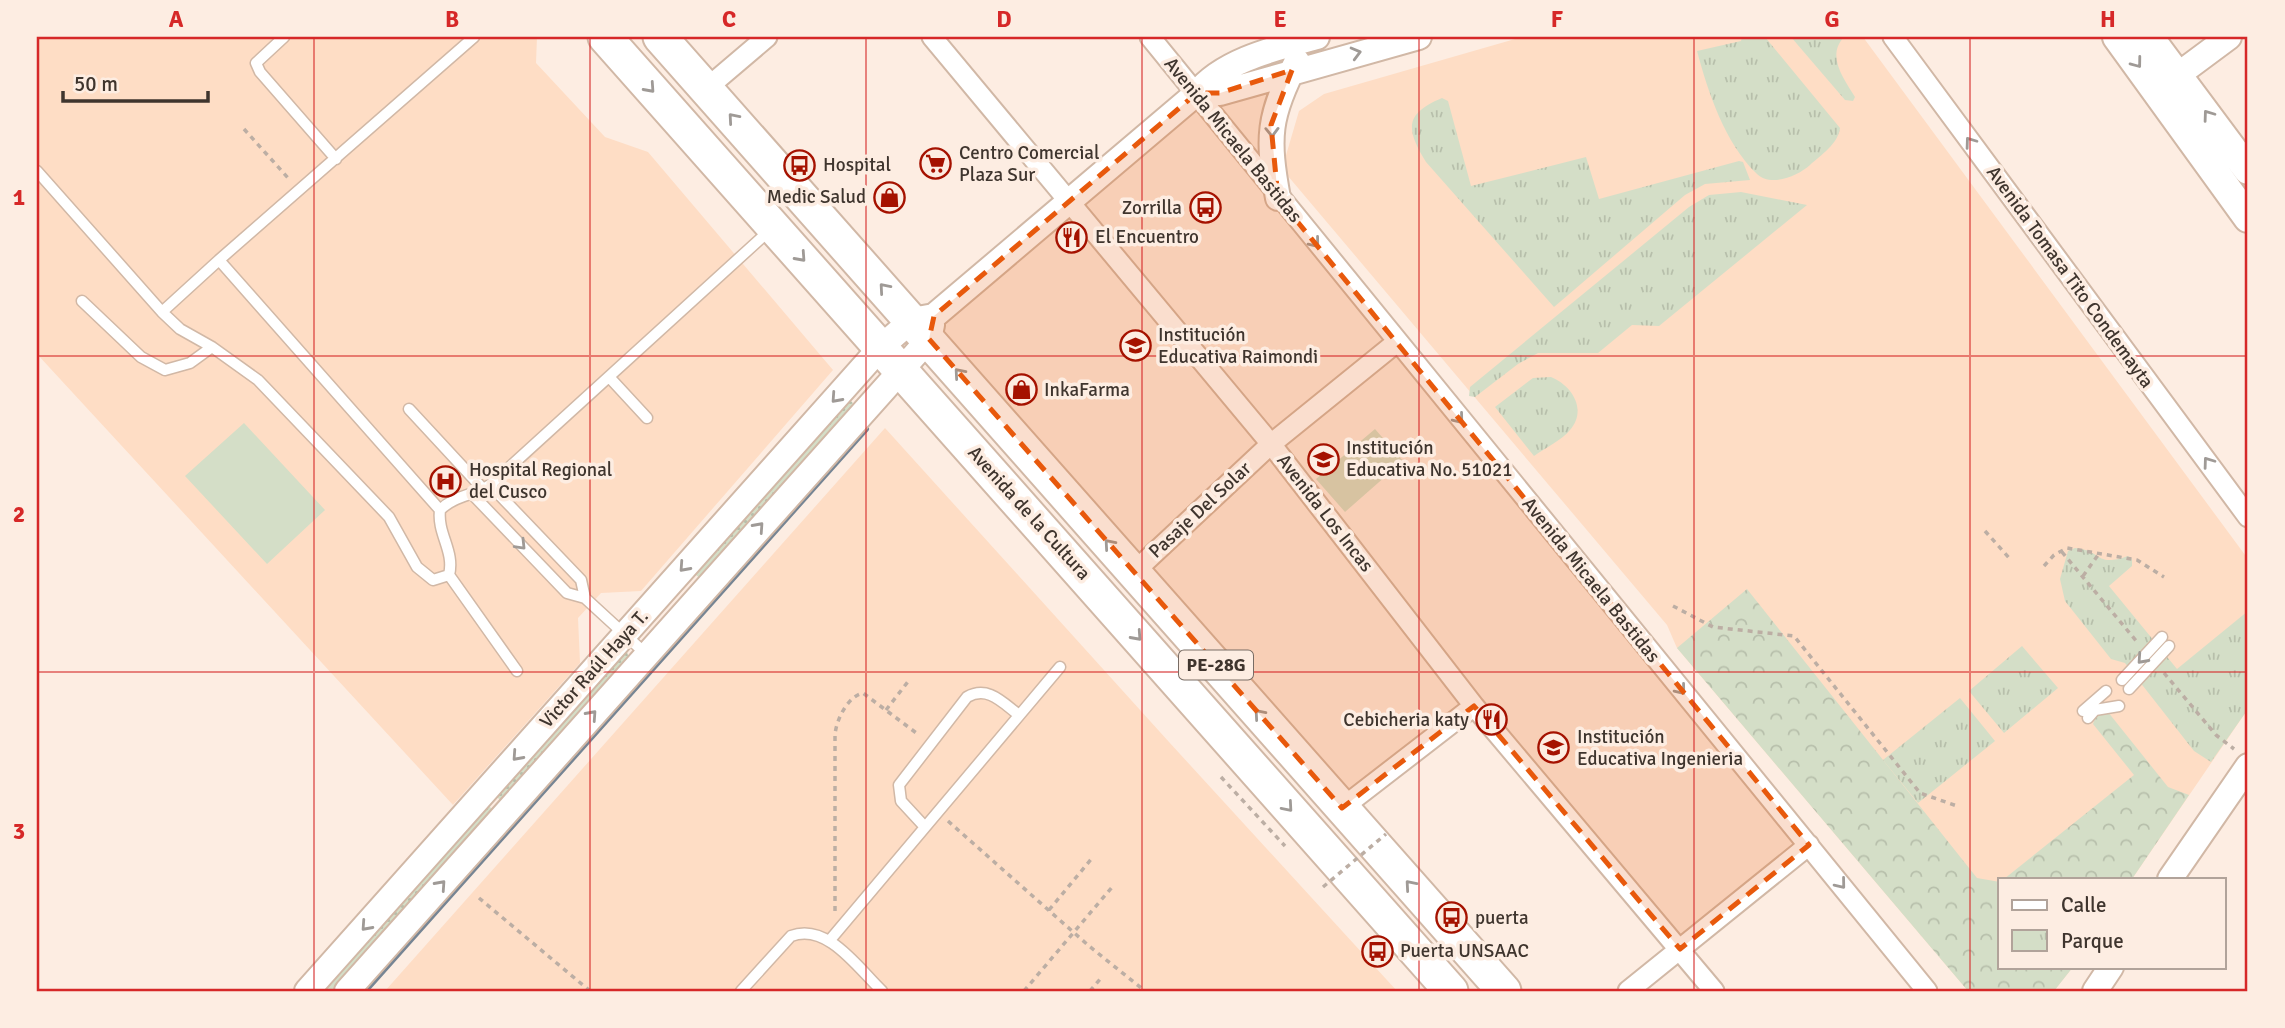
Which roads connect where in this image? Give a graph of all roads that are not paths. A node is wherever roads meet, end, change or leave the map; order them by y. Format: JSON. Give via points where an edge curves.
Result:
{"nodes":[{"id":1,"x":284,"y":37,"type":"edge"},
{"id":2,"x":474,"y":37,"type":"edge"},
{"id":3,"x":604,"y":37,"type":"edge"},
{"id":4,"x":660,"y":37,"type":"edge"},
{"id":5,"x":768,"y":37,"type":"edge"},
{"id":6,"x":932,"y":37,"type":"edge"},
{"id":7,"x":1150,"y":37,"type":"edge"},
{"id":8,"x":1419,"y":37,"type":"edge"},
{"id":9,"x":1893,"y":37,"type":"edge"},
{"id":10,"x":2117,"y":37,"type":"edge"},
{"id":11,"x":2149,"y":37,"type":"edge"},
{"id":12,"x":2229,"y":37,"type":"edge"},
{"id":13,"x":1313,"y":38,"type":"edge"},
{"id":14,"x":1292,"y":70,"type":"junction"},
{"id":15,"x":2167,"y":82,"type":"junction"},
{"id":16,"x":707,"y":88,"type":"junction"},
{"id":17,"x":1197,"y":93,"type":"junction"},
{"id":18,"x":336,"y":159,"type":"junction"},
{"id":19,"x":2248,"y":170,"type":"edge"},
{"id":20,"x":37,"y":171,"type":"edge"},
{"id":21,"x":1278,"y":198,"type":"junction"},
{"id":22,"x":1068,"y":200,"type":"junction"},
{"id":23,"x":2248,"y":218,"type":"edge"},
{"id":24,"x":774,"y":227,"type":"junction"},
{"id":25,"x":219,"y":260,"type":"junction"},
{"id":26,"x":82,"y":301,"type":"dead end"},
{"id":27,"x":162,"y":312,"type":"junction"},
{"id":28,"x":925,"y":325,"type":"junction"},
{"id":29,"x":1397,"y":342,"type":"junction"},
{"id":30,"x":212,"y":347,"type":"junction"},
{"id":31,"x":891,"y":358,"type":"junction"},
{"id":32,"x":610,"y":378,"type":"junction"},
{"id":33,"x":409,"y":409,"type":"dead end"},
{"id":34,"x":646,"y":418,"type":"dead end"},
{"id":35,"x":1271,"y":444,"type":"junction"},
{"id":36,"x":487,"y":488,"type":"junction"},
{"id":37,"x":474,"y":496,"type":"junction"},
{"id":38,"x":440,"y":510,"type":"junction"},
{"id":39,"x":2248,"y":517,"type":"edge"},
{"id":40,"x":1134,"y":572,"type":"junction"},
{"id":41,"x":449,"y":575,"type":"junction"},
{"id":42,"x":585,"y":598,"type":"junction"},
{"id":43,"x":625,"y":634,"type":"junction"},
{"id":44,"x":2162,"y":637,"type":"dead end"},
{"id":45,"x":2169,"y":646,"type":"dead end"},
{"id":46,"x":647,"y":654,"type":"junction"},
{"id":47,"x":1060,"y":667,"type":"dead end"},
{"id":48,"x":517,"y":671,"type":"dead end"},
{"id":49,"x":2106,"y":691,"type":"dead end"},
{"id":50,"x":1474,"y":706,"type":"junction"},
{"id":51,"x":2119,"y":706,"type":"dead end"},
{"id":52,"x":1019,"y":715,"type":"junction"},
{"id":53,"x":2248,"y":766,"type":"edge"},
{"id":54,"x":1342,"y":808,"type":"junction"},
{"id":55,"x":925,"y":827,"type":"junction"},
{"id":56,"x":1809,"y":845,"type":"junction"},
{"id":57,"x":2171,"y":878,"type":"edge"},
{"id":58,"x":830,"y":940,"type":"junction"},
{"id":59,"x":1680,"y":949,"type":"junction"},
{"id":60,"x":2110,"y":968,"type":"edge"},
{"id":61,"x":307,"y":991,"type":"edge"},
{"id":62,"x":347,"y":991,"type":"edge"},
{"id":63,"x":741,"y":991,"type":"edge"},
{"id":64,"x":882,"y":991,"type":"edge"},
{"id":65,"x":1451,"y":991,"type":"edge"},
{"id":66,"x":1504,"y":991,"type":"edge"},
{"id":67,"x":1628,"y":991,"type":"edge"},
{"id":68,"x":1714,"y":991,"type":"edge"},
{"id":69,"x":1927,"y":991,"type":"edge"},
{"id":70,"x":2095,"y":991,"type":"edge"}],
"edges":[{"from":1,"to":18,"type":"lane","via":[[256,63]]},
{"from":2,"to":18,"type":"lane"},
{"from":3,"to":24,"type":"highway","name":"Avenida de la Cultura","one_way":true},
{"from":4,"to":16,"type":"highway","name":"Avenida de la Cultura"},
{"from":5,"to":16,"type":"street"},
{"from":6,"to":22,"type":"street","name":"Avenida Los Incas"},
{"from":7,"to":17,"type":"street","name":"Avenida Micaela Bastidas"},
{"from":14,"to":8,"type":"street","one_way":true},
{"from":39,"to":9,"type":"street","name":"Avenida Tomasa Tito Condemayta","one_way":true},
{"from":10,"to":15,"type":"main road","one_way":true},
{"from":11,"to":15,"type":"main road"},
{"from":12,"to":15,"type":"street"},
{"from":13,"to":14,"type":"street"},
{"from":13,"to":17,"type":"street","via":[[1209,77]]},
{"from":14,"to":17,"type":"street","via":[[1220,93]]},
{"from":14,"to":21,"type":"street","one_way":true,"via":[[1271,125]]},
{"from":19,"to":15,"type":"main road","one_way":true},
{"from":15,"to":23,"type":"main road"},
{"from":28,"to":16,"type":"highway","name":"Avenida de la Cultura","one_way":true},
{"from":17,"to":21,"type":"street","name":"Avenida Micaela Bastidas"},
{"from":17,"to":22,"type":"street"},
{"from":18,"to":25,"type":"lane"},
{"from":20,"to":27,"type":"lane"},
{"from":21,"to":29,"type":"street","name":"Avenida Micaela Bastidas","one_way":true},
{"from":22,"to":28,"type":"street"},
{"from":22,"to":35,"type":"street","name":"Avenida Los Incas"},
{"from":24,"to":31,"type":"highway","name":"Avenida de la Cultura","one_way":true},
{"from":24,"to":32,"type":"lane"},
{"from":25,"to":27,"type":"lane"},
{"from":25,"to":38,"type":"lane"},
{"from":26,"to":30,"type":"lane","via":[[141,357],[165,370],[190,363]]},
{"from":27,"to":30,"type":"lane","via":[[180,329]]},
{"from":28,"to":31,"type":"street"},
{"from":40,"to":28,"type":"highway","name":"Avenida de la Cultura","number":"PE-28G","one_way":true},
{"from":29,"to":35,"type":"street","name":"Pasaje Del Solar"},
{"from":29,"to":56,"type":"street","name":"Avenida Micaela Bastidas","one_way":true},
{"from":30,"to":41,"type":"lane","via":[[258,380],[389,517],[425,575],[433,580]]},
{"from":31,"to":43,"type":"street","name":"Victor Raúl Haya T.","one_way":true},
{"from":46,"to":31,"type":"street","name":"Victor Raúl Haya T.","one_way":true},
{"from":31,"to":65,"type":"highway","name":"Avenida de la Cultura","number":"PE-28G","one_way":true},
{"from":32,"to":34,"type":"lane"},
{"from":32,"to":36,"type":"lane"},
{"from":33,"to":36,"type":"lane"},
{"from":35,"to":40,"type":"street","name":"Pasaje Del Solar"},
{"from":35,"to":50,"type":"street","name":"Avenida Los Incas"},
{"from":36,"to":37,"type":"lane"},
{"from":36,"to":42,"type":"lane","via":[[580,580]]},
{"from":37,"to":38,"type":"lane","via":[[449,500]]},
{"from":37,"to":42,"type":"lane","one_way":true,"via":[[567,593]]},
{"from":38,"to":41,"type":"lane","via":[[440,529],[452,563]]},
{"from":54,"to":40,"type":"highway","name":"Avenida de la Cultura","number":"PE-28G","one_way":true},
{"from":41,"to":48,"type":"lane"},
{"from":42,"to":43,"type":"lane"},
{"from":43,"to":46,"type":"lane"},
{"from":43,"to":61,"type":"street","name":"Victor Raúl Haya T.","one_way":true},
{"from":44,"to":45,"type":"lane","one_way":true,"via":[[2125,685]]},
{"from":62,"to":46,"type":"street","name":"Victor Raúl Haya T.","one_way":true},
{"from":47,"to":52,"type":"lane"},
{"from":49,"to":51,"type":"lane","via":[[2086,715]]},
{"from":50,"to":54,"type":"street"},
{"from":50,"to":59,"type":"street","name":"Avenida Los Incas"},
{"from":52,"to":55,"type":"lane"},
{"from":52,"to":55,"type":"lane","via":[[992,695],[967,697],[899,786],[901,801]]},
{"from":53,"to":57,"type":"street"},
{"from":66,"to":54,"type":"highway","name":"Avenida de la Cultura","number":"PE-28G","one_way":true},
{"from":55,"to":58,"type":"lane"},
{"from":56,"to":59,"type":"street"},
{"from":56,"to":69,"type":"street","name":"Avenida Micaela Bastidas","one_way":true},
{"from":58,"to":63,"type":"lane","via":[[812,932],[791,936]]},
{"from":58,"to":64,"type":"lane"},
{"from":59,"to":67,"type":"street"},
{"from":59,"to":68,"type":"street","name":"Avenida Los Incas"},
{"from":60,"to":70,"type":"street"}]}
